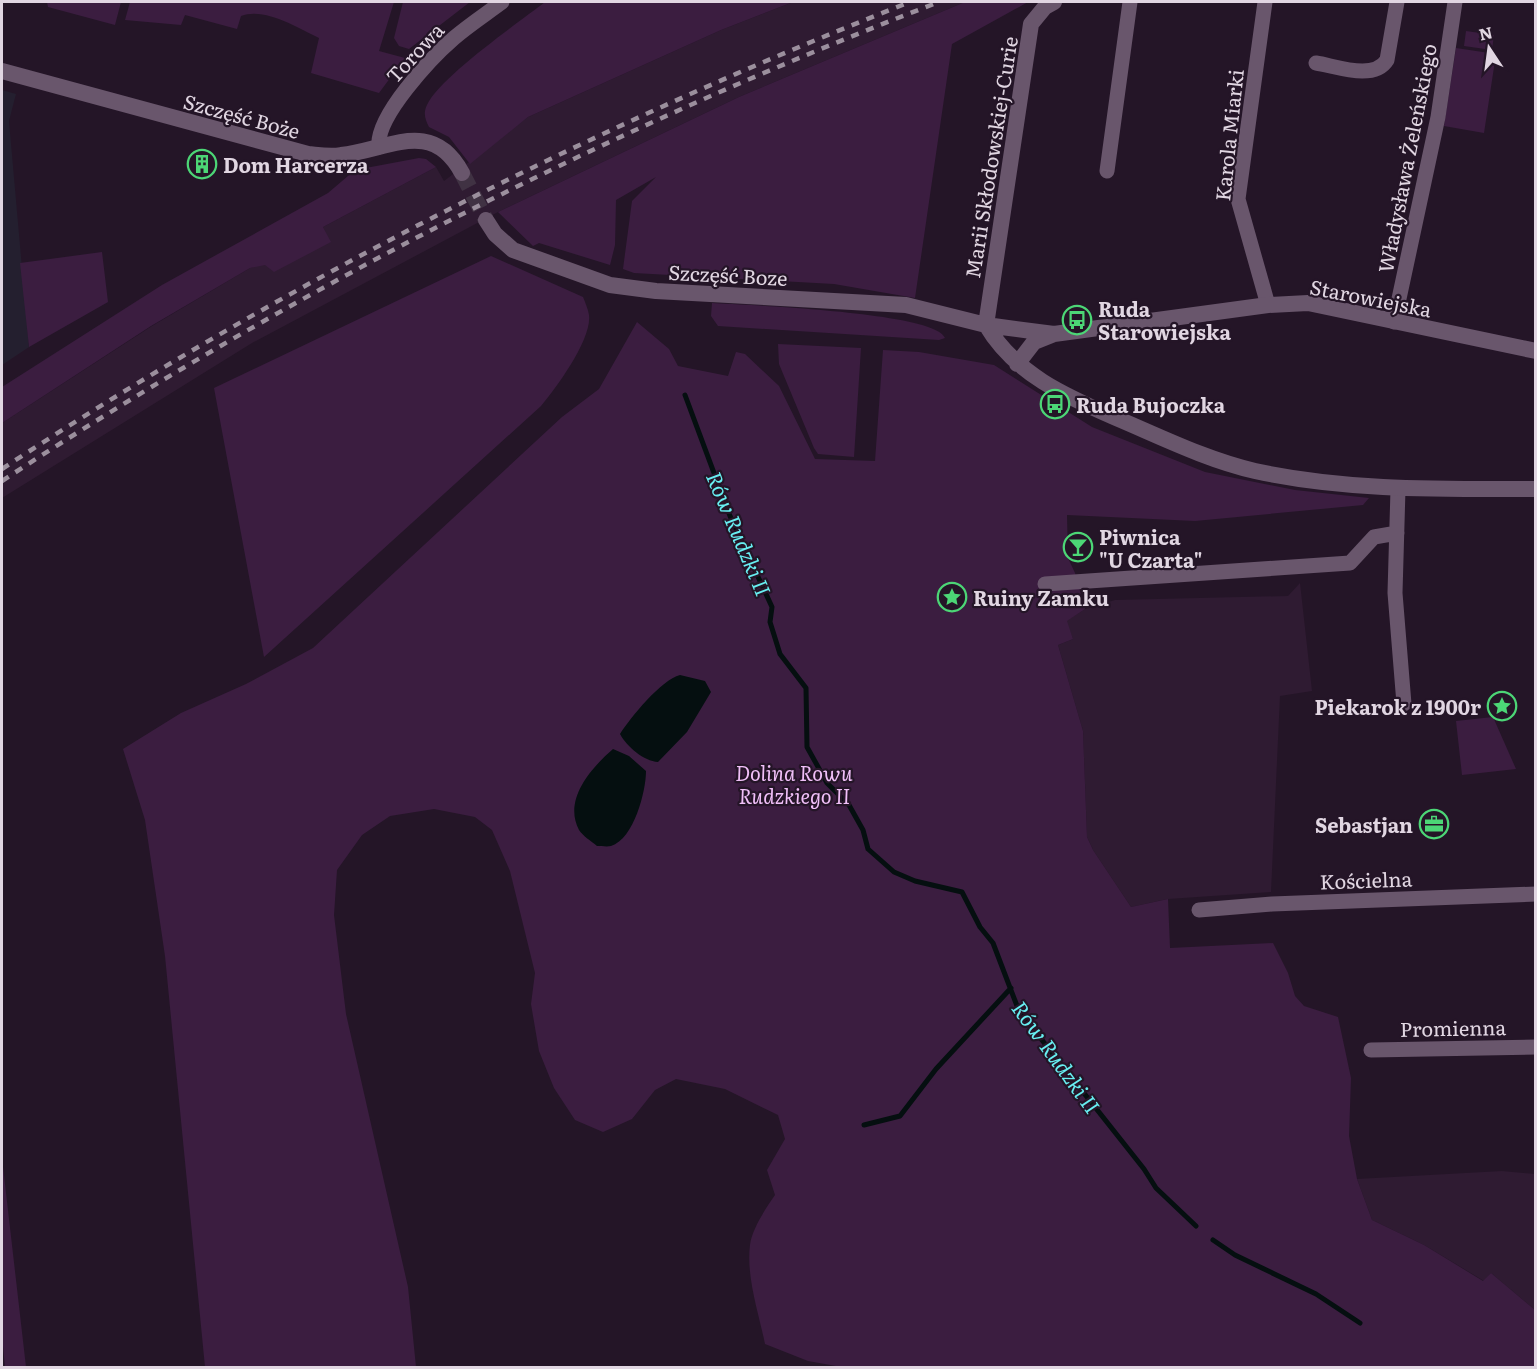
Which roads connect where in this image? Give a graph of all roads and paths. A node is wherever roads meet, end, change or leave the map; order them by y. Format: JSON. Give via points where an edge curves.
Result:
{"nodes":[{"id":1,"x":502,"y":2,"type":"edge"},
{"id":2,"x":1051,"y":2,"type":"edge"},
{"id":3,"x":1130,"y":2,"type":"edge"},
{"id":4,"x":1265,"y":2,"type":"edge"},
{"id":5,"x":1397,"y":2,"type":"edge"},
{"id":6,"x":1455,"y":2,"type":"edge"},
{"id":7,"x":1316,"y":63,"type":"dead end"},
{"id":8,"x":2,"y":71,"type":"edge"},
{"id":9,"x":379,"y":147,"type":"junction"},
{"id":10,"x":1107,"y":171,"type":"dead end"},
{"id":11,"x":462,"y":173,"type":"tunnel mouth"},
{"id":12,"x":486,"y":220,"type":"tunnel mouth"},
{"id":13,"x":1269,"y":305,"type":"junction"},
{"id":14,"x":1394,"y":322,"type":"junction"},
{"id":15,"x":986,"y":325,"type":"junction"},
{"id":16,"x":1054,"y":334,"type":"junction"},
{"id":17,"x":1536,"y":351,"type":"edge"},
{"id":18,"x":1017,"y":364,"type":"junction"},
{"id":19,"x":1398,"y":489,"type":"junction"},
{"id":20,"x":1536,"y":489,"type":"edge"},
{"id":21,"x":1397,"y":533,"type":"junction"},
{"id":22,"x":1045,"y":584,"type":"dead end"},
{"id":23,"x":1404,"y":704,"type":"dead end"},
{"id":24,"x":1536,"y":894,"type":"edge"},
{"id":25,"x":1199,"y":910,"type":"dead end"},
{"id":26,"x":1536,"y":1047,"type":"edge"},
{"id":27,"x":1371,"y":1050,"type":"dead end"}],
"edges":[{"from":1,"to":9,"type":"street","name":"Torowa","via":[[453,39],[426,68],[389,114],[380,131]]},
{"from":2,"to":15,"type":"street","name":"Marii Skłodowskiej-Curie","via":[[1031,24]]},
{"from":3,"to":10,"type":"street"},
{"from":4,"to":13,"type":"street","name":"Karola Miarki","via":[[1238,199]]},
{"from":5,"to":7,"type":"street","name":"Władysława Żeleńskiego","via":[[1384,65],[1366,71]]},
{"from":6,"to":14,"type":"street","name":"Władysława Żeleńskiego","via":[[1438,117]]},
{"from":8,"to":9,"type":"street","name":"Szczęść Boże","via":[[308,154],[340,156]]},
{"from":9,"to":11,"type":"street","name":"Szczęść Boże","via":[[412,140],[432,143],[450,155]]},
{"from":12,"to":15,"type":"street","name":"Szczęść Boze","via":[[513,250],[610,285],[906,305]]},
{"from":13,"to":14,"type":"street","name":"Starowiejska","via":[[1308,303]]},
{"from":13,"to":16,"type":"street","name":"Starowiejska"},
{"from":14,"to":17,"type":"street","name":"Starowiejska"},
{"from":15,"to":16,"type":"street","name":"Starowiejska"},
{"from":15,"to":18,"type":"street","via":[[998,346]]},
{"from":16,"to":18,"type":"street","name":"Starowiejska","via":[[1034,342]]},
{"from":18,"to":19,"type":"street","via":[[1073,400],[1206,456],[1256,471]]},
{"from":19,"to":20,"type":"street"},
{"from":19,"to":21,"type":"street"},
{"from":21,"to":22,"type":"street","via":[[1374,537],[1350,563]]},
{"from":21,"to":23,"type":"street","via":[[1396,624]]},
{"from":24,"to":25,"type":"street","name":"Kościelna"},
{"from":26,"to":27,"type":"street","name":"Promienna"}]}
